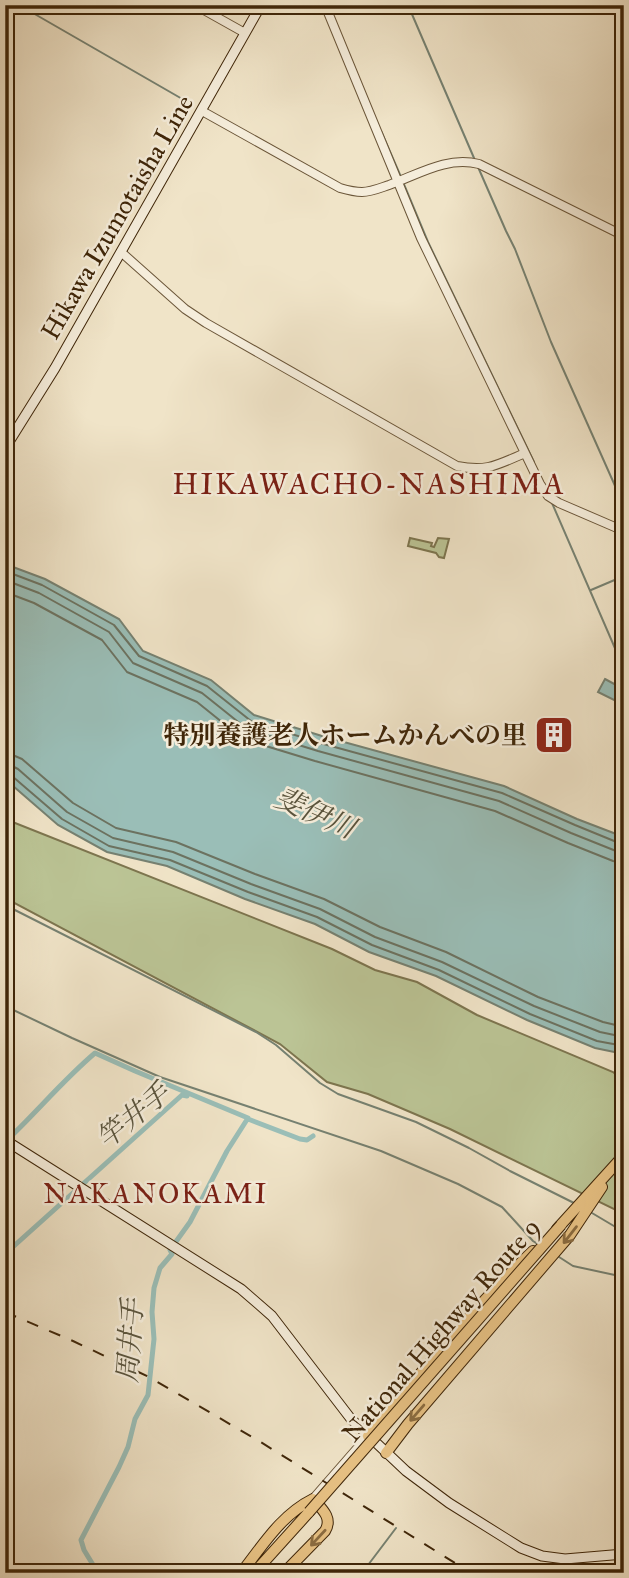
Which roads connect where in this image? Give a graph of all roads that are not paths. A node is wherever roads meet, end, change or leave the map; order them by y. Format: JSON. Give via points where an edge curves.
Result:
{"nodes":[{"id":1,"x":195,"y":5,"type":"edge"},
{"id":2,"x":261,"y":5,"type":"edge"},
{"id":3,"x":325,"y":5,"type":"edge"},
{"id":4,"x":245,"y":33,"type":"junction"},
{"id":5,"x":202,"y":111,"type":"junction"},
{"id":6,"x":398,"y":182,"type":"junction"},
{"id":7,"x":624,"y":236,"type":"edge"},
{"id":8,"x":121,"y":252,"type":"junction"},
{"id":9,"x":5,"y":447,"type":"edge"},
{"id":10,"x":524,"y":453,"type":"junction"},
{"id":11,"x":624,"y":531,"type":"edge"},
{"id":12,"x":5,"y":1140,"type":"edge"},
{"id":13,"x":623,"y":1156,"type":"edge"},
{"id":14,"x":561,"y":1225,"type":"junction"},
{"id":15,"x":368,"y":1436,"type":"junction"},
{"id":16,"x":386,"y":1453,"type":"junction"},
{"id":17,"x":313,"y":1499,"type":"junction"},
{"id":18,"x":290,"y":1533,"type":"junction"},
{"id":19,"x":624,"y":1554,"type":"edge"},
{"id":20,"x":241,"y":1573,"type":"edge"},
{"id":21,"x":254,"y":1573,"type":"edge"},
{"id":22,"x":263,"y":1573,"type":"edge"},
{"id":23,"x":284,"y":1573,"type":"edge"}],
"edges":[{"from":1,"to":4,"type":"street"},
{"from":2,"to":4,"type":"main road","name":"Hikawa Izumotaisha Line"},
{"from":3,"to":6,"type":"street"},
{"from":4,"to":5,"type":"main road","name":"Hikawa Izumotaisha Line"},
{"from":5,"to":6,"type":"street","via":[[340,188],[372,191]]},
{"from":5,"to":8,"type":"main road","name":"Hikawa Izumotaisha Line"},
{"from":6,"to":7,"type":"street","via":[[440,165],[468,161]]},
{"from":6,"to":10,"type":"street"},
{"from":8,"to":9,"type":"main road","name":"Hikawa Izumotaisha Line"},
{"from":8,"to":10,"type":"street","via":[[206,323],[457,466],[490,468]]},
{"from":10,"to":11,"type":"street","via":[[548,496]]},
{"from":12,"to":15,"type":"main road","via":[[242,1289],[272,1316]]},
{"from":13,"to":14,"type":"highway","name":"National Highway Route 9"},
{"from":13,"to":16,"type":"highway","one_way":true,"via":[[570,1235]]},
{"from":14,"to":15,"type":"highway","bridge":true,"via":[[515,1268]]},
{"from":14,"to":18,"type":"highway","name":"National Highway Route 9","bridge":true},
{"from":15,"to":16,"type":"main road"},
{"from":15,"to":17,"type":"street"},
{"from":16,"to":19,"type":"main road","via":[[449,1503],[520,1548],[565,1559]]},
{"from":17,"to":20,"type":"highway","via":[[288,1516]]},
{"from":17,"to":23,"type":"highway","one_way":true,"via":[[324,1511],[328,1526]]},
{"from":18,"to":21,"type":"highway","name":"National Highway Route 9"},
{"from":18,"to":22,"type":"highway","name":"National Highway Route 9"}]}
